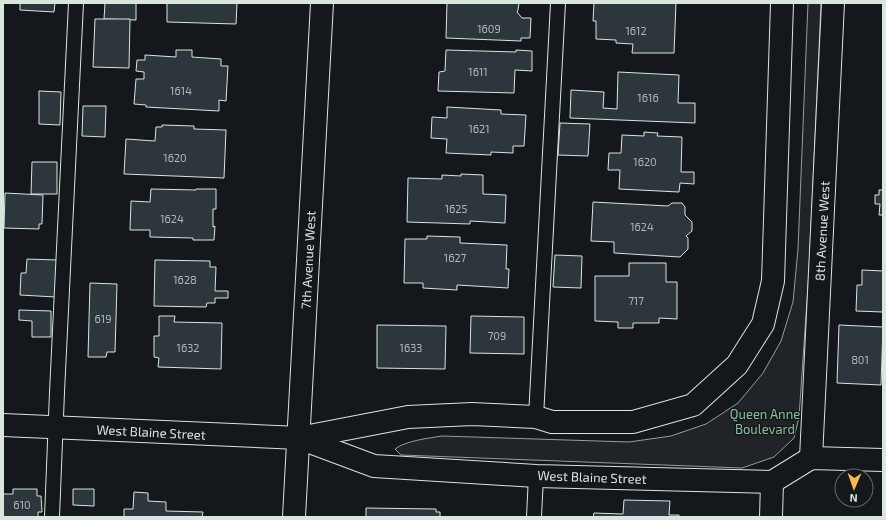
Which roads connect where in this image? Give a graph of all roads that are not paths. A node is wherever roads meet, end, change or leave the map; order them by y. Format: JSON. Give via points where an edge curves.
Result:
{"nodes":[{"id":1,"x":76,"y":3,"type":"edge"},
{"id":2,"x":322,"y":3,"type":"edge"},
{"id":3,"x":558,"y":3,"type":"edge"},
{"id":4,"x":782,"y":3,"type":"edge"},
{"id":5,"x":833,"y":3,"type":"edge"},
{"id":6,"x":536,"y":417,"type":"junction"},
{"id":7,"x":3,"y":425,"type":"edge"},
{"id":8,"x":55,"y":427,"type":"junction"},
{"id":9,"x":298,"y":438,"type":"junction"},
{"id":10,"x":811,"y":458,"type":"junction"},
{"id":11,"x":883,"y":460,"type":"edge"},
{"id":12,"x":536,"y":476,"type":"junction"},
{"id":13,"x":772,"y":482,"type":"junction"},
{"id":14,"x":52,"y":517,"type":"edge"},
{"id":15,"x":294,"y":517,"type":"edge"},
{"id":16,"x":534,"y":517,"type":"edge"},
{"id":17,"x":771,"y":517,"type":"edge"}],
"edges":[{"from":1,"to":8,"type":"lane"},
{"from":2,"to":9,"type":"street","name":"7th Avenue West"},
{"from":3,"to":6,"type":"lane"},
{"from":4,"to":6,"type":"street","name":"West Blaine Street","via":[[773,281],[763,324],[737,365],[693,405],[633,422],[552,422]]},
{"from":5,"to":10,"type":"street","name":"8th Avenue West"},
{"from":6,"to":9,"type":"street","name":"West Blaine Street","via":[[472,414],[408,417]]},
{"from":7,"to":8,"type":"street","name":"West Blaine Street"},
{"from":8,"to":9,"type":"street","name":"West Blaine Street"},
{"from":8,"to":14,"type":"lane"},
{"from":9,"to":12,"type":"street","name":"West Blaine Street","via":[[374,466]]},
{"from":9,"to":15,"type":"street","name":"7th Avenue West"},
{"from":10,"to":11,"type":"street"},
{"from":10,"to":13,"type":"street"},
{"from":12,"to":13,"type":"street","name":"West Blaine Street"},
{"from":12,"to":16,"type":"lane"},
{"from":13,"to":17,"type":"street"}]}
